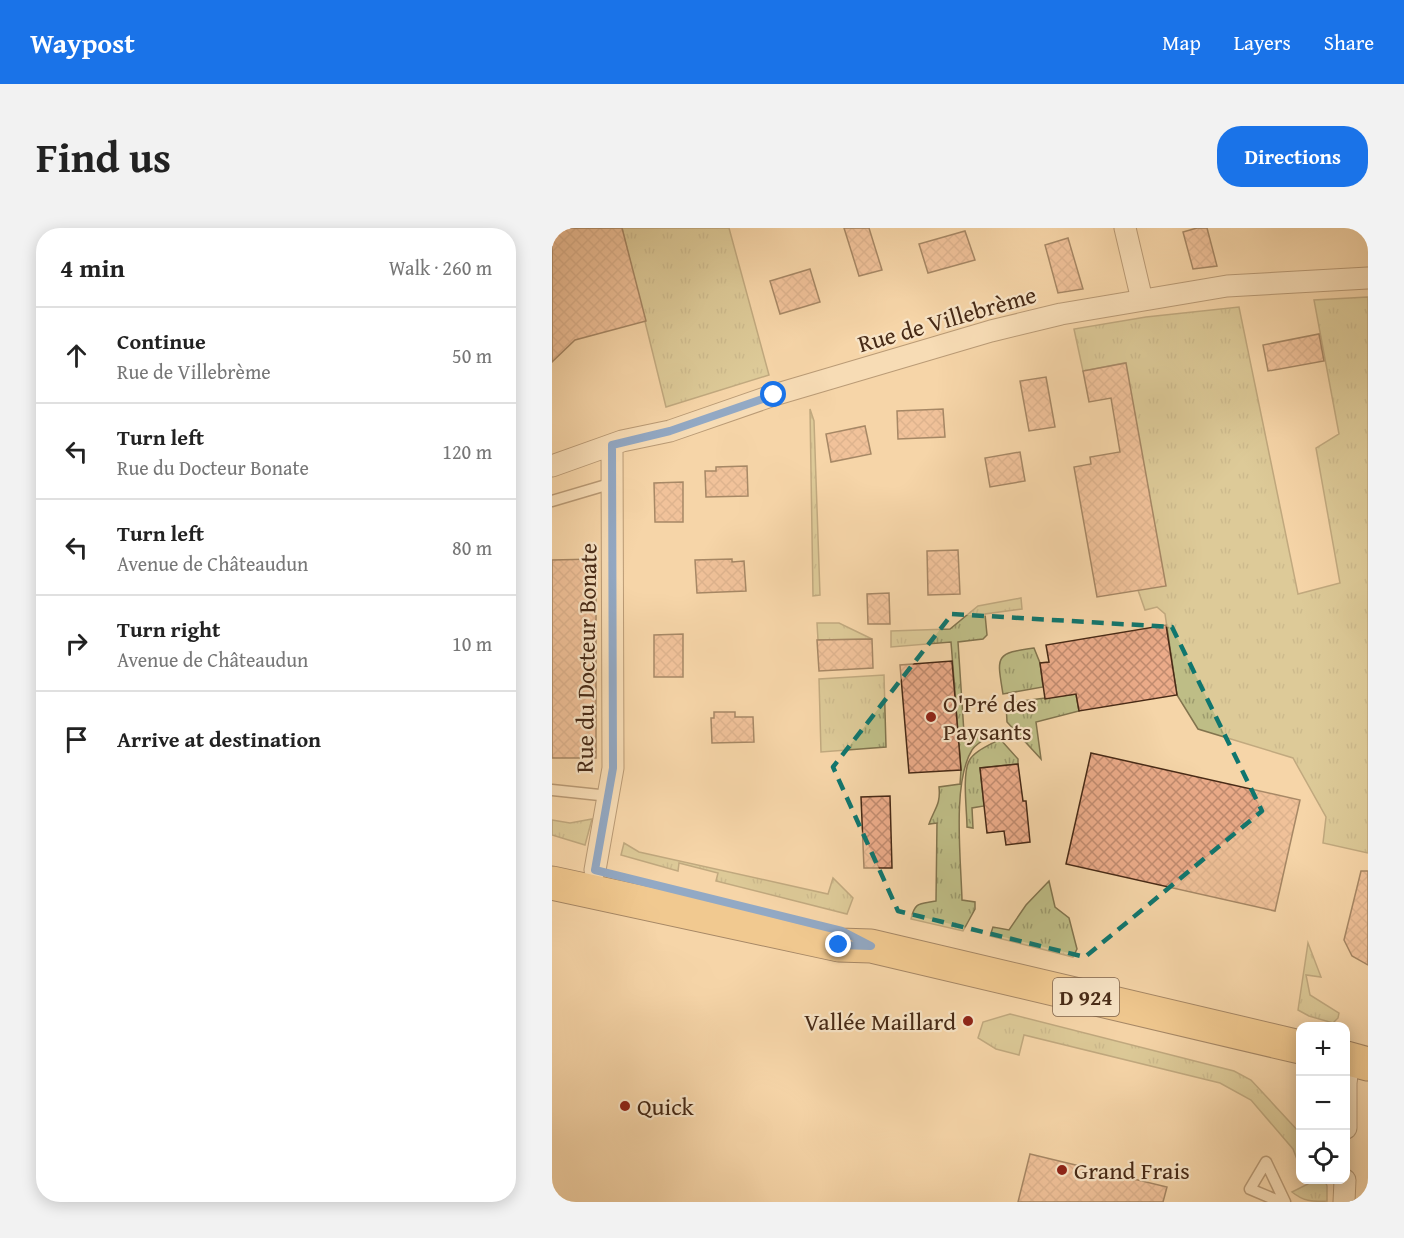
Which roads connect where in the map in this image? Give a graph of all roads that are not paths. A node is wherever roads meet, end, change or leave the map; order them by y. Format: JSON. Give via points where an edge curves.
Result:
{"nodes":[{"id":1,"x":1125,"y":228,"type":"edge"},
{"id":2,"x":1368,"y":278,"type":"edge"},
{"id":3,"x":1142,"y":300,"type":"junction"},
{"id":4,"x":612,"y":445,"type":"junction"},
{"id":5,"x":552,"y":466,"type":"edge"},
{"id":6,"x":613,"y":483,"type":"junction"},
{"id":7,"x":552,"y":501,"type":"edge"},
{"id":8,"x":552,"y":790,"type":"edge"},
{"id":9,"x":609,"y":796,"type":"junction"},
{"id":10,"x":552,"y":860,"type":"edge"},
{"id":11,"x":595,"y":870,"type":"junction"},
{"id":12,"x":552,"y":883,"type":"edge"},
{"id":13,"x":871,"y":946,"type":"junction"},
{"id":14,"x":1296,"y":1046,"type":"edge"},
{"id":15,"x":1354,"y":1060,"type":"edge"},
{"id":16,"x":1348,"y":1076,"type":"edge"},
{"id":17,"x":1345,"y":1184,"type":"edge"},
{"id":18,"x":1344,"y":1202,"type":"edge"}],
"edges":[{"from":1,"to":3,"type":"street"},
{"from":2,"to":3,"type":"street","name":"Rue de Villebrème","via":[[1227,286]]},
{"from":3,"to":4,"type":"street","name":"Rue de Villebrème","via":[[991,331],[774,395],[670,431]]},
{"from":4,"to":5,"type":"street","name":"Rue de Villebrème"},
{"from":4,"to":6,"type":"street","name":"Rue du Docteur Bonate"},
{"from":6,"to":7,"type":"lane"},
{"from":6,"to":9,"type":"street","name":"Rue du Docteur Bonate","via":[[613,768]]},
{"from":8,"to":9,"type":"lane"},
{"from":9,"to":11,"type":"street","name":"Rue du Docteur Bonate"},
{"from":10,"to":11,"type":"main road","number":"D 924"},
{"from":11,"to":13,"type":"main road","number":"D 924","via":[[842,931]]},
{"from":12,"to":13,"type":"main road","number":"D 924","via":[[839,945]]},
{"from":13,"to":14,"type":"main road","number":"D 924"},
{"from":15,"to":16,"type":"street"},
{"from":17,"to":18,"type":"street"}]}
